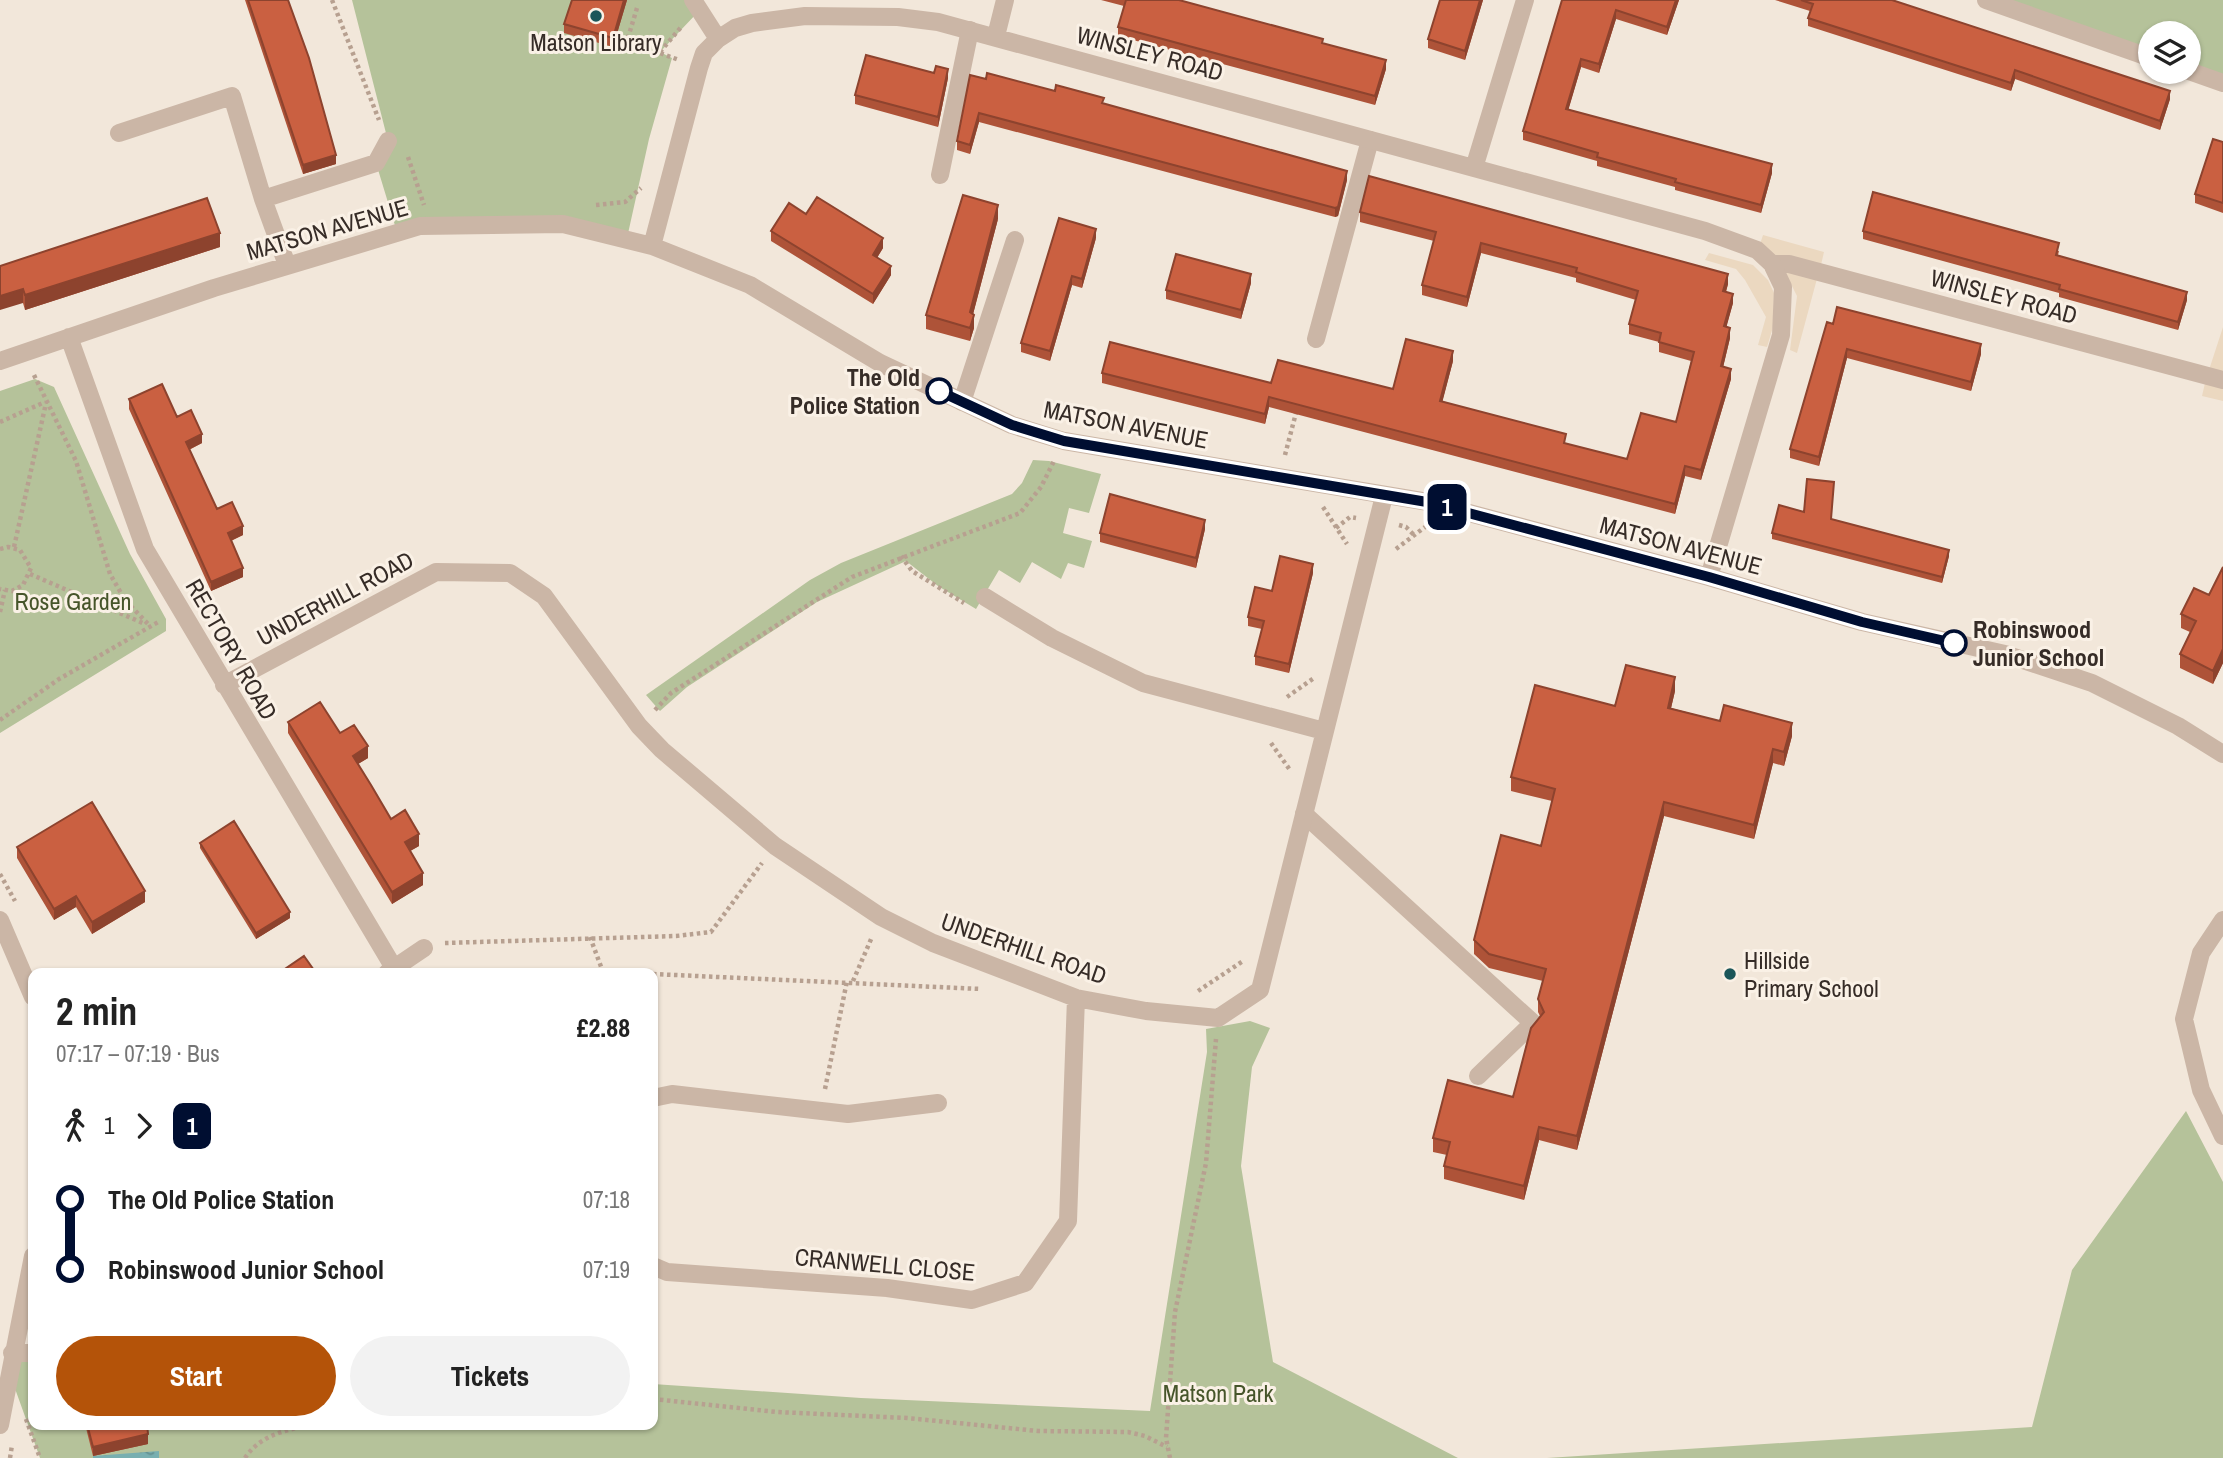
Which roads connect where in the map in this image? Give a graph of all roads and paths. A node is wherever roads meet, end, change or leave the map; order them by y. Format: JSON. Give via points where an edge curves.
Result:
{"nodes":[{"id":1,"x":332,"y":0,"type":"edge"},
{"id":2,"x":693,"y":0,"type":"edge"},
{"id":3,"x":1005,"y":0,"type":"edge"},
{"id":4,"x":1525,"y":0,"type":"edge"},
{"id":5,"x":1986,"y":0,"type":"edge"},
{"id":6,"x":637,"y":8,"type":"dead end"},
{"id":7,"x":683,"y":24,"type":"dead end"},
{"id":8,"x":971,"y":30,"type":"junction"},
{"id":9,"x":618,"y":31,"type":"edge"},
{"id":10,"x":628,"y":35,"type":"junction"},
{"id":11,"x":996,"y":36,"type":"junction"},
{"id":12,"x":718,"y":39,"type":"junction"},
{"id":13,"x":660,"y":52,"type":"junction"},
{"id":14,"x":2138,"y":53,"type":"edge"},
{"id":15,"x":699,"y":68,"type":"junction"},
{"id":16,"x":2201,"y":75,"type":"edge"},
{"id":17,"x":2223,"y":83,"type":"edge"},
{"id":18,"x":388,"y":121,"type":"dead end"},
{"id":19,"x":119,"y":133,"type":"dead end"},
{"id":20,"x":1370,"y":140,"type":"junction"},
{"id":21,"x":396,"y":144,"type":"joint"},
{"id":22,"x":1474,"y":168,"type":"junction"},
{"id":23,"x":940,"y":175,"type":"dead end"},
{"id":24,"x":649,"y":180,"type":"dead end"},
{"id":25,"x":263,"y":199,"type":"junction"},
{"id":26,"x":434,"y":202,"type":"dead end"},
{"id":27,"x":424,"y":204,"type":"junction"},
{"id":28,"x":586,"y":205,"type":"dead end"},
{"id":29,"x":429,"y":226,"type":"junction"},
{"id":30,"x":1015,"y":240,"type":"dead end"},
{"id":31,"x":652,"y":246,"type":"junction"},
{"id":32,"x":1772,"y":264,"type":"junction"},
{"id":33,"x":287,"y":265,"type":"junction"},
{"id":34,"x":69,"y":337,"type":"junction"},
{"id":35,"x":1316,"y":339,"type":"dead end"},
{"id":36,"x":27,"y":351,"type":"junction"},
{"id":37,"x":0,"y":361,"type":"edge"},
{"id":38,"x":2223,"y":380,"type":"edge"},
{"id":39,"x":1299,"y":401,"type":"edge"},
{"id":40,"x":46,"y":402,"type":"junction"},
{"id":41,"x":962,"y":402,"type":"junction"},
{"id":42,"x":0,"y":422,"type":"edge"},
{"id":43,"x":1064,"y":441,"type":"junction"},
{"id":44,"x":1279,"y":476,"type":"junction"},
{"id":45,"x":1384,"y":496,"type":"junction"},
{"id":46,"x":1454,"y":509,"type":"junction"},
{"id":47,"x":14,"y":547,"type":"junction"},
{"id":48,"x":0,"y":549,"type":"edge"},
{"id":49,"x":1368,"y":557,"type":"junction"},
{"id":50,"x":30,"y":574,"type":"junction"},
{"id":51,"x":1709,"y":577,"type":"junction"},
{"id":52,"x":2,"y":590,"type":"edge"},
{"id":53,"x":985,"y":597,"type":"dead end"},
{"id":54,"x":181,"y":610,"type":"junction"},
{"id":55,"x":0,"y":612,"type":"edge"},
{"id":56,"x":149,"y":625,"type":"junction"},
{"id":57,"x":225,"y":685,"type":"junction"},
{"id":58,"x":0,"y":720,"type":"edge"},
{"id":59,"x":639,"y":726,"type":"junction"},
{"id":60,"x":1324,"y":732,"type":"junction"},
{"id":61,"x":2223,"y":754,"type":"edge"},
{"id":62,"x":1304,"y":814,"type":"junction"},
{"id":63,"x":775,"y":846,"type":"junction"},
{"id":64,"x":881,"y":917,"type":"junction"},
{"id":65,"x":0,"y":920,"type":"edge"},
{"id":66,"x":2223,"y":920,"type":"edge"},
{"id":67,"x":590,"y":937,"type":"junction"},
{"id":68,"x":424,"y":948,"type":"joint"},
{"id":69,"x":389,"y":968,"type":"edge"},
{"id":70,"x":393,"y":968,"type":"edge"},
{"id":71,"x":602,"y":968,"type":"edge"},
{"id":72,"x":658,"y":974,"type":"edge"},
{"id":73,"x":850,"y":981,"type":"junction"},
{"id":74,"x":28,"y":986,"type":"edge"},
{"id":75,"x":986,"y":989,"type":"dead end"},
{"id":76,"x":1076,"y":998,"type":"junction"},
{"id":77,"x":1218,"y":1018,"type":"junction"},
{"id":78,"x":1478,"y":1076,"type":"dead end"},
{"id":79,"x":658,"y":1097,"type":"edge"},
{"id":80,"x":937,"y":1103,"type":"dead end"},
{"id":81,"x":821,"y":1111,"type":"junction"},
{"id":82,"x":2223,"y":1136,"type":"edge"},
{"id":83,"x":658,"y":1268,"type":"edge"},
{"id":84,"x":28,"y":1279,"type":"edge"},
{"id":85,"x":12,"y":1353,"type":"junction"},
{"id":86,"x":28,"y":1353,"type":"edge"},
{"id":87,"x":658,"y":1400,"type":"edge"},
{"id":88,"x":0,"y":1425,"type":"edge"},
{"id":89,"x":285,"y":1430,"type":"edge"},
{"id":90,"x":1167,"y":1447,"type":"junction"},
{"id":91,"x":245,"y":1458,"type":"edge"},
{"id":92,"x":1170,"y":1458,"type":"edge"}],
"edges":[{"from":1,"to":18,"type":"path","via":[[381,123]]},
{"from":2,"to":12,"type":"street"},
{"from":3,"to":11,"type":"street"},
{"from":4,"to":22,"type":"street"},
{"from":5,"to":14,"type":"street"},
{"from":6,"to":10,"type":"path"},
{"from":7,"to":13,"type":"path"},
{"from":8,"to":11,"type":"street","name":"WINSLEY ROAD"},
{"from":8,"to":12,"type":"street","name":"WINSLEY ROAD","via":[[898,17],[805,16],[752,23]]},
{"from":8,"to":23,"type":"street"},
{"from":9,"to":10,"type":"path"},
{"from":10,"to":13,"type":"path","via":[[626,41]]},
{"from":11,"to":20,"type":"street","name":"WINSLEY ROAD"},
{"from":12,"to":15,"type":"street","via":[[704,53]]},
{"from":13,"to":15,"type":"path"},
{"from":15,"to":31,"type":"street"},
{"from":16,"to":17,"type":"street"},
{"from":19,"to":25,"type":"street","via":[[232,96]]},
{"from":20,"to":22,"type":"street","name":"WINSLEY ROAD"},
{"from":20,"to":35,"type":"street"},
{"from":21,"to":25,"type":"street","via":[[376,163]]},
{"from":21,"to":27,"type":"path"},
{"from":22,"to":32,"type":"street","name":"WINSLEY ROAD","via":[[1704,231],[1757,250]]},
{"from":24,"to":28,"type":"path","via":[[625,202]]},
{"from":25,"to":33,"type":"street"},
{"from":26,"to":27,"type":"path"},
{"from":27,"to":29,"type":"path"},
{"from":29,"to":31,"type":"street","name":"MATSON AVENUE","via":[[564,224]]},
{"from":29,"to":33,"type":"street","name":"MATSON AVENUE"},
{"from":30,"to":41,"type":"street"},
{"from":31,"to":41,"type":"street","name":"MATSON AVENUE","via":[[750,285],[880,363]]},
{"from":32,"to":38,"type":"street","name":"WINSLEY ROAD","via":[[1788,264]]},
{"from":32,"to":51,"type":"street","via":[[1783,287],[1781,335]]},
{"from":33,"to":34,"type":"street","name":"MATSON AVENUE"},
{"from":34,"to":36,"type":"street","name":"MATSON AVENUE"},
{"from":34,"to":54,"type":"street","name":"RECTORY ROAD","via":[[145,550]]},
{"from":36,"to":37,"type":"street","name":"MATSON AVENUE"},
{"from":36,"to":40,"type":"path"},
{"from":39,"to":44,"type":"path"},
{"from":40,"to":42,"type":"path"},
{"from":40,"to":47,"type":"path"},
{"from":40,"to":56,"type":"path","via":[[76,461],[110,574],[125,600]]},
{"from":41,"to":43,"type":"street","name":"MATSON AVENUE","via":[[1012,425]]},
{"from":43,"to":44,"type":"street","name":"MATSON AVENUE"},
{"from":43,"to":59,"type":"path","via":[[1041,487],[1020,513],[852,577],[671,693]]},
{"from":44,"to":45,"type":"street","name":"MATSON AVENUE"},
{"from":45,"to":46,"type":"street","name":"MATSON AVENUE"},
{"from":45,"to":49,"type":"street"},
{"from":46,"to":49,"type":"path","via":[[1449,526],[1429,524],[1382,560]]},
{"from":46,"to":51,"type":"street","name":"MATSON AVENUE"},
{"from":47,"to":48,"type":"path"},
{"from":47,"to":50,"type":"path","via":[[29,561]]},
{"from":49,"to":60,"type":"street"},
{"from":50,"to":52,"type":"path","via":[[18,589]]},
{"from":50,"to":56,"type":"path"},
{"from":51,"to":61,"type":"street","name":"MATSON AVENUE","via":[[1862,622],[2005,654],[2092,683]]},
{"from":52,"to":55,"type":"path"},
{"from":53,"to":60,"type":"street","via":[[1052,638],[1143,683]]},
{"from":54,"to":56,"type":"path"},
{"from":54,"to":57,"type":"street","name":"RECTORY ROAD"},
{"from":56,"to":58,"type":"path"},
{"from":57,"to":59,"type":"street","name":"UNDERHILL ROAD","via":[[436,572],[510,573],[544,596]]},
{"from":57,"to":69,"type":"street","name":"RECTORY ROAD"},
{"from":59,"to":63,"type":"street","name":"UNDERHILL ROAD"},
{"from":60,"to":62,"type":"street"},
{"from":62,"to":77,"type":"street","via":[[1261,990]]},
{"from":62,"to":78,"type":"street","via":[[1533,1023]]},
{"from":63,"to":64,"type":"street","name":"UNDERHILL ROAD"},
{"from":63,"to":67,"type":"path","via":[[712,932]]},
{"from":64,"to":73,"type":"path"},
{"from":64,"to":76,"type":"street","name":"UNDERHILL ROAD","via":[[933,943]]},
{"from":65,"to":74,"type":"street"},
{"from":66,"to":82,"type":"street","via":[[2201,953],[2184,1019],[2201,1090]]},
{"from":67,"to":68,"type":"path","via":[[453,942]]},
{"from":67,"to":71,"type":"path"},
{"from":68,"to":70,"type":"street"},
{"from":72,"to":73,"type":"path"},
{"from":73,"to":75,"type":"path"},
{"from":73,"to":81,"type":"path"},
{"from":76,"to":77,"type":"street","name":"UNDERHILL ROAD"},
{"from":76,"to":83,"type":"street","name":"CRANWELL CLOSE","via":[[1068,1221],[1024,1283],[972,1300]]},
{"from":77,"to":90,"type":"path","via":[[1206,1163],[1175,1312]]},
{"from":79,"to":81,"type":"street","via":[[672,1094]]},
{"from":80,"to":81,"type":"street","via":[[848,1114]]},
{"from":84,"to":85,"type":"street"},
{"from":85,"to":86,"type":"street"},
{"from":85,"to":88,"type":"street"},
{"from":87,"to":90,"type":"path","via":[[1038,1431],[1128,1432]]},
{"from":89,"to":91,"type":"path","via":[[261,1442]]},
{"from":90,"to":92,"type":"path"}]}
